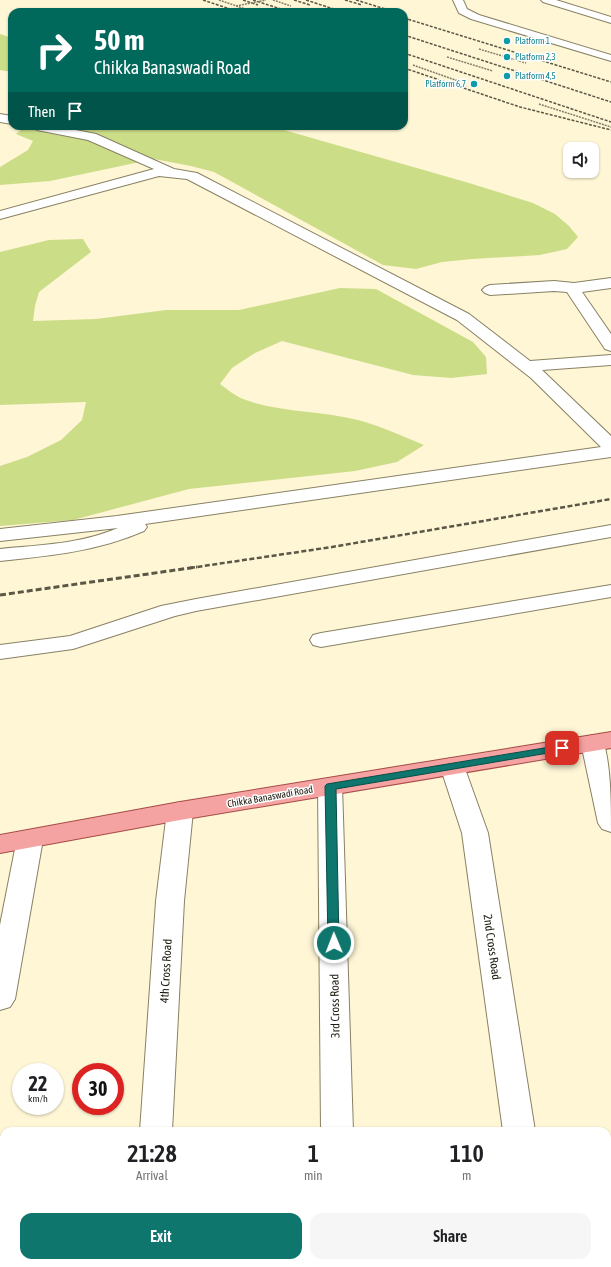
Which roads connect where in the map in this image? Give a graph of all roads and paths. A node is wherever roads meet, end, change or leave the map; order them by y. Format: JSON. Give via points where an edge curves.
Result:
{"nodes":[{"id":1,"x":219,"y":0,"type":"edge"},
{"id":2,"x":266,"y":0,"type":"edge"},
{"id":3,"x":272,"y":0,"type":"edge"},
{"id":4,"x":459,"y":0,"type":"edge"},
{"id":5,"x":546,"y":0,"type":"edge"},
{"id":6,"x":561,"y":0,"type":"edge"},
{"id":7,"x":236,"y":6,"type":"junction"},
{"id":8,"x":291,"y":6,"type":"dead end"},
{"id":9,"x":242,"y":8,"type":"edge"},
{"id":10,"x":611,"y":15,"type":"edge"},
{"id":11,"x":611,"y":20,"type":"edge"},
{"id":12,"x":504,"y":23,"type":"junction"},
{"id":13,"x":574,"y":44,"type":"junction"},
{"id":14,"x":479,"y":49,"type":"dead end"},
{"id":15,"x":611,"y":52,"type":"edge"},
{"id":16,"x":447,"y":57,"type":"dead end"},
{"id":17,"x":611,"y":58,"type":"edge"},
{"id":18,"x":526,"y":63,"type":"dead end"},
{"id":19,"x":413,"y":66,"type":"dead end"},
{"id":20,"x":493,"y":72,"type":"dead end"},
{"id":21,"x":458,"y":81,"type":"dead end"},
{"id":22,"x":539,"y":104,"type":"dead end"},
{"id":23,"x":611,"y":127,"type":"edge"},
{"id":24,"x":57,"y":130,"type":"edge"},
{"id":25,"x":169,"y":171,"type":"junction"},
{"id":26,"x":0,"y":215,"type":"edge"},
{"id":27,"x":611,"y":283,"type":"edge"},
{"id":28,"x":576,"y":288,"type":"junction"},
{"id":29,"x":490,"y":290,"type":"dead end"},
{"id":30,"x":611,"y":346,"type":"edge"},
{"id":31,"x":611,"y":360,"type":"edge"},
{"id":32,"x":527,"y":366,"type":"junction"},
{"id":33,"x":611,"y":446,"type":"edge"},
{"id":34,"x":611,"y":452,"type":"edge"},
{"id":35,"x":161,"y":516,"type":"junction"},
{"id":36,"x":611,"y":531,"type":"edge"},
{"id":37,"x":0,"y":534,"type":"edge"},
{"id":38,"x":0,"y":555,"type":"edge"},
{"id":39,"x":611,"y":591,"type":"edge"},
{"id":40,"x":321,"y":640,"type":"dead end"},
{"id":41,"x":0,"y":652,"type":"edge"},
{"id":42,"x":602,"y":741,"type":"edge"},
{"id":43,"x":452,"y":766,"type":"junction"},
{"id":44,"x":330,"y":786,"type":"junction"},
{"id":45,"x":180,"y":811,"type":"junction"},
{"id":46,"x":611,"y":823,"type":"edge"},
{"id":47,"x":30,"y":839,"type":"junction"},
{"id":48,"x":0,"y":844,"type":"edge"},
{"id":49,"x":0,"y":999,"type":"edge"},
{"id":50,"x":156,"y":1127,"type":"edge"},
{"id":51,"x":337,"y":1127,"type":"edge"},
{"id":52,"x":518,"y":1127,"type":"edge"}],
"edges":[{"from":1,"to":7,"type":"path"},
{"from":2,"to":7,"type":"path","bridge":true},
{"from":3,"to":8,"type":"path"},
{"from":4,"to":12,"type":"street","via":[[473,2],[473,6],[480,12]]},
{"from":4,"to":12,"type":"street","via":[[466,13]]},
{"from":5,"to":11,"type":"street"},
{"from":6,"to":10,"type":"street"},
{"from":7,"to":9,"type":"path"},
{"from":12,"to":13,"type":"street"},
{"from":13,"to":15,"type":"street"},
{"from":13,"to":17,"type":"street"},
{"from":14,"to":18,"type":"path"},
{"from":16,"to":20,"type":"path"},
{"from":19,"to":21,"type":"path"},
{"from":22,"to":23,"type":"path"},
{"from":24,"to":25,"type":"street","via":[[92,137]]},
{"from":25,"to":26,"type":"street"},
{"from":25,"to":32,"type":"street","via":[[192,176],[463,317]]},
{"from":27,"to":28,"type":"street"},
{"from":28,"to":29,"type":"street","via":[[554,286]]},
{"from":28,"to":30,"type":"street","via":[[574,291]]},
{"from":31,"to":32,"type":"street"},
{"from":32,"to":33,"type":"street"},
{"from":34,"to":35,"type":"street"},
{"from":35,"to":37,"type":"street"},
{"from":35,"to":38,"type":"street","via":[[122,535],[90,543]]},
{"from":36,"to":41,"type":"street","via":[[196,605],[169,611],[73,642]]},
{"from":39,"to":40,"type":"street"},
{"from":42,"to":43,"type":"main road","name":"Chikka Banaswadi Road"},
{"from":42,"to":46,"type":"street"},
{"from":43,"to":44,"type":"main road","name":"Chikka Banaswadi Road"},
{"from":43,"to":52,"type":"street","name":"2nd Cross Road","via":[[475,833]]},
{"from":44,"to":45,"type":"main road","name":"Chikka Banaswadi Road"},
{"from":44,"to":51,"type":"street","name":"3rd Cross Road"},
{"from":45,"to":47,"type":"main road","name":"Chikka Banaswadi Road"},
{"from":45,"to":50,"type":"street","name":"4th Cross Road","via":[[170,900]]},
{"from":47,"to":48,"type":"main road","name":"Chikka Banaswadi Road"},
{"from":47,"to":49,"type":"street"}]}
